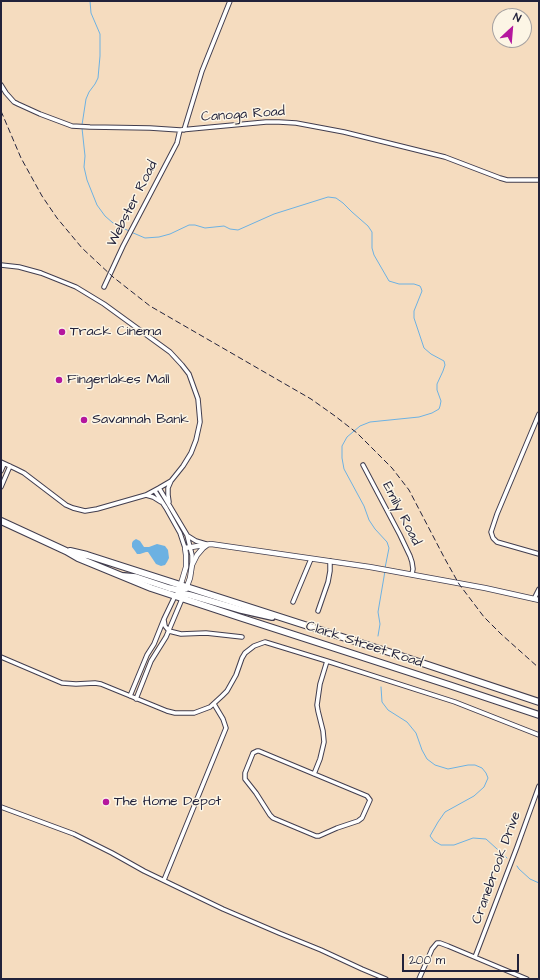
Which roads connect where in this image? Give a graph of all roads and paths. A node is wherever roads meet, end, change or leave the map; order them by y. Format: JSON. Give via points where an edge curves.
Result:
{"nodes":[{"id":1,"x":230,"y":1,"type":"edge"},
{"id":2,"x":1,"y":86,"type":"edge"},
{"id":3,"x":182,"y":130,"type":"junction"},
{"id":4,"x":539,"y":180,"type":"edge"},
{"id":5,"x":1,"y":265,"type":"edge"},
{"id":6,"x":104,"y":288,"type":"dead end"},
{"id":7,"x":539,"y":414,"type":"edge"},
{"id":8,"x":2,"y":463,"type":"edge"},
{"id":9,"x":363,"y":465,"type":"dead end"},
{"id":10,"x":10,"y":466,"type":"junction"},
{"id":11,"x":1,"y":471,"type":"edge"},
{"id":12,"x":171,"y":481,"type":"junction"},
{"id":13,"x":1,"y":487,"type":"edge"},
{"id":14,"x":159,"y":488,"type":"junction"},
{"id":15,"x":155,"y":491,"type":"junction"},
{"id":16,"x":146,"y":495,"type":"junction"},
{"id":17,"x":164,"y":504,"type":"junction"},
{"id":18,"x":171,"y":507,"type":"junction"},
{"id":19,"x":1,"y":521,"type":"edge"},
{"id":20,"x":187,"y":536,"type":"junction"},
{"id":21,"x":209,"y":544,"type":"junction"},
{"id":22,"x":188,"y":548,"type":"junction"},
{"id":23,"x":66,"y":551,"type":"junction"},
{"id":24,"x":539,"y":554,"type":"edge"},
{"id":25,"x":311,"y":559,"type":"junction"},
{"id":26,"x":330,"y":561,"type":"junction"},
{"id":27,"x":192,"y":565,"type":"junction"},
{"id":28,"x":412,"y":574,"type":"junction"},
{"id":29,"x":539,"y":589,"type":"edge"},
{"id":30,"x":180,"y":590,"type":"junction"},
{"id":31,"x":183,"y":596,"type":"junction"},
{"id":32,"x":536,"y":599,"type":"edge"},
{"id":33,"x":293,"y":602,"type":"dead end"},
{"id":34,"x":318,"y":611,"type":"dead end"},
{"id":35,"x":164,"y":618,"type":"junction"},
{"id":36,"x":288,"y":620,"type":"junction"},
{"id":37,"x":169,"y":631,"type":"junction"},
{"id":38,"x":242,"y":637,"type":"dead end"},
{"id":39,"x":1,"y":657,"type":"edge"},
{"id":40,"x":327,"y":661,"type":"junction"},
{"id":41,"x":130,"y":696,"type":"junction"},
{"id":42,"x":136,"y":699,"type":"junction"},
{"id":43,"x":539,"y":702,"type":"edge"},
{"id":44,"x":214,"y":704,"type":"junction"},
{"id":45,"x":539,"y":715,"type":"edge"},
{"id":46,"x":539,"y":735,"type":"edge"},
{"id":47,"x":314,"y":774,"type":"junction"},
{"id":48,"x":539,"y":786,"type":"edge"},
{"id":49,"x":1,"y":807,"type":"edge"},
{"id":50,"x":164,"y":880,"type":"junction"},
{"id":51,"x":475,"y":957,"type":"junction"},
{"id":52,"x":386,"y":979,"type":"edge"},
{"id":53,"x":419,"y":979,"type":"edge"},
{"id":54,"x":527,"y":979,"type":"edge"}],
"edges":[{"from":1,"to":3,"type":"street","name":"Webster Road"},
{"from":2,"to":3,"type":"street","name":"Canoga Road","via":[[14,102],[72,126]]},
{"from":3,"to":4,"type":"street","name":"Canoga Road","via":[[266,122],[296,123],[445,157],[508,180]]},
{"from":3,"to":6,"type":"street","name":"Webster Road"},
{"from":5,"to":12,"type":"street","via":[[41,273],[86,292],[170,352],[182,364],[194,386],[200,422],[191,453]]},
{"from":7,"to":24,"type":"street","via":[[491,532],[497,542]]},
{"from":8,"to":10,"type":"street"},
{"from":8,"to":11,"type":"street"},
{"from":9,"to":28,"type":"street","name":"Emily Road","via":[[410,556]]},
{"from":10,"to":13,"type":"street"},
{"from":10,"to":16,"type":"street","via":[[24,473],[66,505],[78,510],[88,511]]},
{"from":12,"to":14,"type":"street"},
{"from":12,"to":18,"type":"street","via":[[168,495]]},
{"from":14,"to":15,"type":"street"},
{"from":14,"to":18,"type":"street"},
{"from":15,"to":16,"type":"street"},
{"from":15,"to":17,"type":"street"},
{"from":16,"to":17,"type":"street"},
{"from":17,"to":22,"type":"street"},
{"from":18,"to":20,"type":"street"},
{"from":19,"to":23,"type":"highway","name":"Clark Street Road"},
{"from":20,"to":21,"type":"street"},
{"from":20,"to":22,"type":"street"},
{"from":21,"to":22,"type":"street"},
{"from":21,"to":25,"type":"street"},
{"from":21,"to":27,"type":"street","via":[[200,551]]},
{"from":22,"to":27,"type":"street","via":[[192,555]]},
{"from":22,"to":30,"type":"street"},
{"from":23,"to":30,"type":"highway","name":"Clark Street Road","via":[[88,555]]},
{"from":23,"to":30,"type":"highway","name":"Clark Street Road","via":[[119,575]]},
{"from":25,"to":26,"type":"street"},
{"from":25,"to":33,"type":"street"},
{"from":26,"to":28,"type":"street"},
{"from":26,"to":34,"type":"street","via":[[328,582]]},
{"from":27,"to":30,"type":"street","via":[[190,578]]},
{"from":28,"to":32,"type":"street"},
{"from":29,"to":32,"type":"street"},
{"from":30,"to":31,"type":"highway","name":"Clark Street Road"},
{"from":30,"to":31,"type":"street"},
{"from":30,"to":35,"type":"street"},
{"from":30,"to":36,"type":"highway"},
{"from":31,"to":36,"type":"main road"},
{"from":31,"to":37,"type":"street"},
{"from":31,"to":45,"type":"highway","name":"Clark Street Road"},
{"from":35,"to":37,"type":"street"},
{"from":35,"to":41,"type":"street"},
{"from":36,"to":43,"type":"highway"},
{"from":37,"to":38,"type":"street","via":[[181,634],[206,633]]},
{"from":37,"to":42,"type":"street","via":[[151,662]]},
{"from":39,"to":41,"type":"street","via":[[62,683],[95,683]]},
{"from":40,"to":44,"type":"street","via":[[265,642],[254,646],[245,653],[227,691]]},
{"from":40,"to":46,"type":"street","via":[[455,702]]},
{"from":40,"to":47,"type":"street","via":[[317,705],[324,742]]},
{"from":41,"to":42,"type":"street"},
{"from":42,"to":44,"type":"street","via":[[175,713],[194,713]]},
{"from":44,"to":50,"type":"street","via":[[224,719],[226,728]]},
{"from":47,"to":47,"type":"street","via":[[368,796],[370,800],[361,819],[316,836],[271,817],[244,776],[256,751]]},
{"from":48,"to":51,"type":"street","name":"Cranebrook Drive"},
{"from":49,"to":50,"type":"street","via":[[74,834]]},
{"from":50,"to":52,"type":"street"},
{"from":51,"to":53,"type":"street","via":[[437,943]]},
{"from":51,"to":54,"type":"street"}]}
